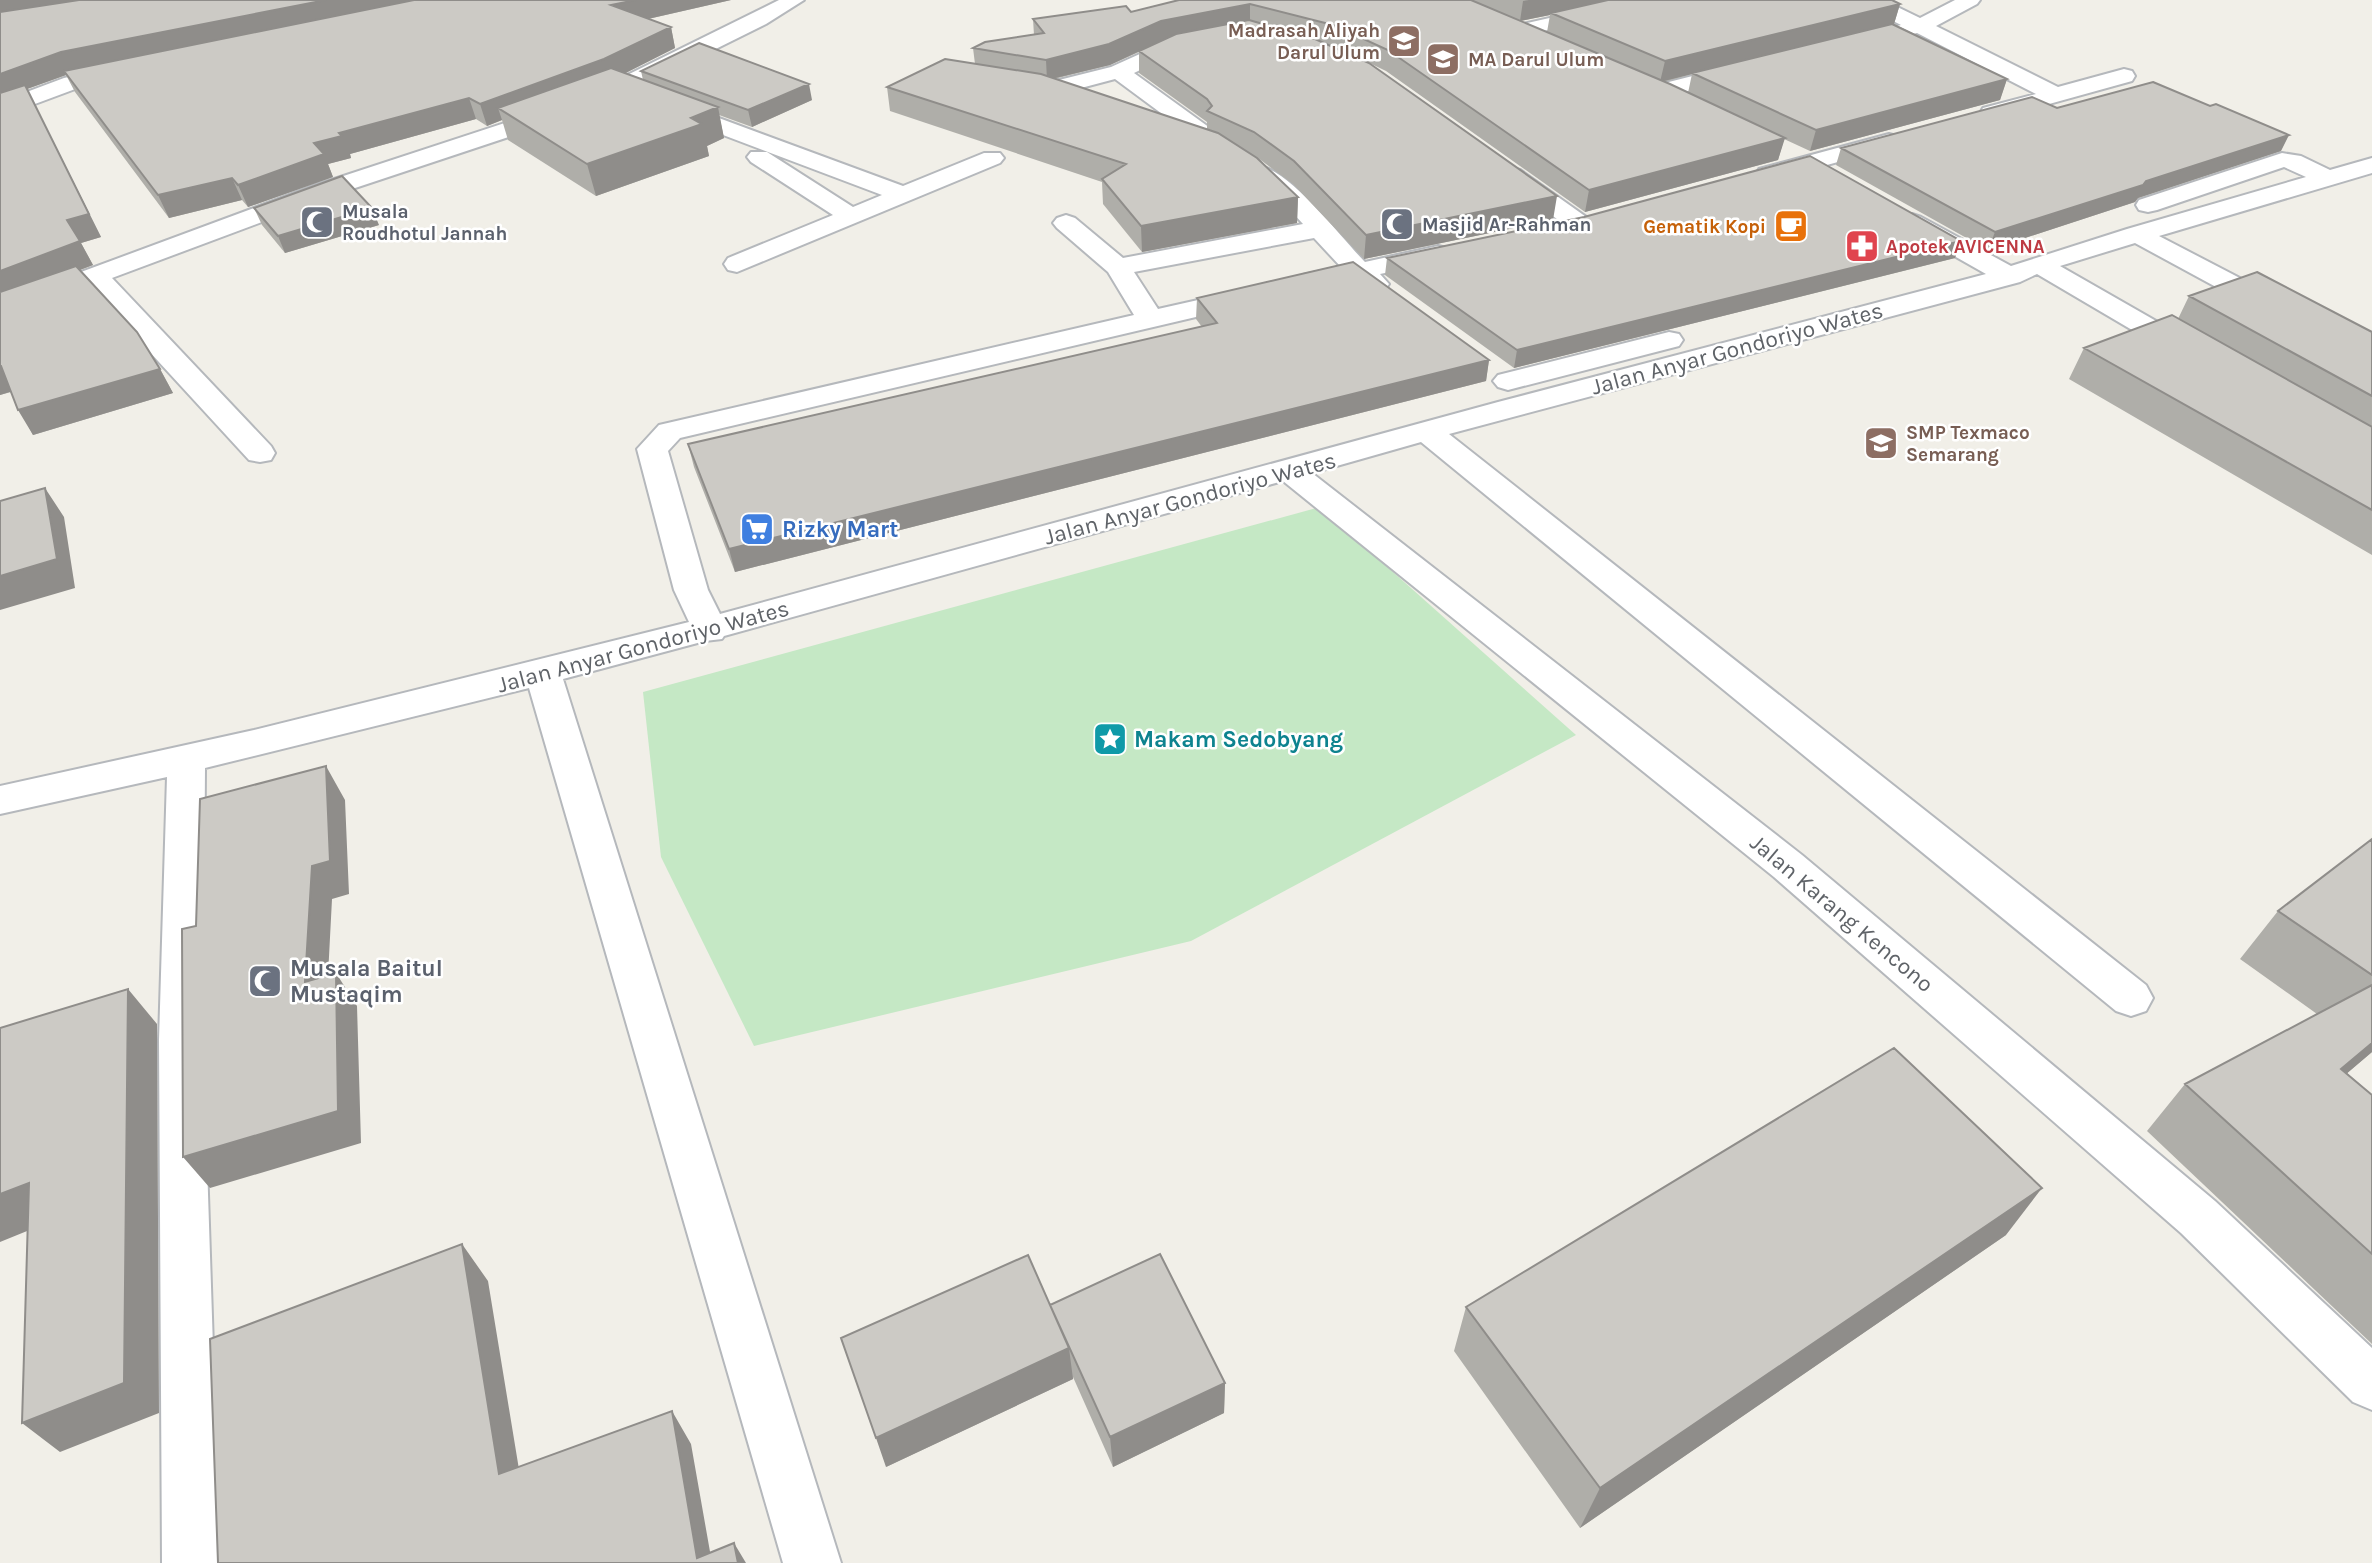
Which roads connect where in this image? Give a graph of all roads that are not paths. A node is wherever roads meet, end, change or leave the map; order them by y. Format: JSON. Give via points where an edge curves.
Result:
{"nodes":[{"id":1,"x":794,"y":0,"type":"edge"},
{"id":2,"x":1656,"y":0,"type":"edge"},
{"id":3,"x":1867,"y":0,"type":"edge"},
{"id":4,"x":1970,"y":0,"type":"edge"},
{"id":5,"x":1493,"y":21,"type":"edge"},
{"id":6,"x":1921,"y":26,"type":"junction"},
{"id":7,"x":1517,"y":31,"type":"junction"},
{"id":8,"x":1209,"y":40,"type":"edge"},
{"id":9,"x":1556,"y":48,"type":"edge"},
{"id":10,"x":1829,"y":49,"type":"edge"},
{"id":11,"x":148,"y":66,"type":"edge"},
{"id":12,"x":1763,"y":66,"type":"edge"},
{"id":13,"x":1119,"y":72,"type":"junction"},
{"id":14,"x":2124,"y":76,"type":"dead end"},
{"id":15,"x":1632,"y":81,"type":"edge"},
{"id":16,"x":1021,"y":87,"type":"edge"},
{"id":17,"x":619,"y":88,"type":"junction"},
{"id":18,"x":1047,"y":90,"type":"junction"},
{"id":19,"x":1657,"y":92,"type":"junction"},
{"id":20,"x":2058,"y":96,"type":"junction"},
{"id":21,"x":1085,"y":103,"type":"edge"},
{"id":22,"x":0,"y":110,"type":"edge"},
{"id":23,"x":1695,"y":110,"type":"edge"},
{"id":24,"x":693,"y":116,"type":"junction"},
{"id":25,"x":1966,"y":120,"type":"edge"},
{"id":26,"x":1150,"y":125,"type":"edge"},
{"id":27,"x":1914,"y":135,"type":"edge"},
{"id":28,"x":1227,"y":151,"type":"junction"},
{"id":29,"x":1784,"y":151,"type":"edge"},
{"id":30,"x":992,"y":158,"type":"dead end"},
{"id":31,"x":1490,"y":159,"type":"edge"},
{"id":32,"x":2372,"y":165,"type":"edge"},
{"id":33,"x":1821,"y":169,"type":"junction"},
{"id":34,"x":2328,"y":178,"type":"junction"},
{"id":35,"x":1742,"y":181,"type":"edge"},
{"id":36,"x":904,"y":195,"type":"junction"},
{"id":37,"x":1889,"y":209,"type":"edge"},
{"id":38,"x":851,"y":216,"type":"junction"},
{"id":39,"x":1607,"y":216,"type":"edge"},
{"id":40,"x":1066,"y":223,"type":"dead end"},
{"id":41,"x":1580,"y":224,"type":"junction"},
{"id":42,"x":1319,"y":229,"type":"junction"},
{"id":43,"x":1540,"y":232,"type":"edge"},
{"id":44,"x":2136,"y":234,"type":"junction"},
{"id":45,"x":1462,"y":249,"type":"edge"},
{"id":46,"x":1979,"y":261,"type":"junction"},
{"id":47,"x":737,"y":264,"type":"dead end"},
{"id":48,"x":1118,"y":267,"type":"junction"},
{"id":49,"x":2025,"y":270,"type":"junction"},
{"id":50,"x":1357,"y":271,"type":"junction"},
{"id":51,"x":95,"y":275,"type":"junction"},
{"id":52,"x":1390,"y":294,"type":"edge"},
{"id":53,"x":0,"y":311,"type":"edge"},
{"id":54,"x":2292,"y":317,"type":"edge"},
{"id":55,"x":1150,"y":319,"type":"junction"},
{"id":56,"x":2213,"y":366,"type":"edge"},
{"id":57,"x":1507,"y":384,"type":"junction"},
{"id":58,"x":1427,"y":432,"type":"junction"},
{"id":59,"x":260,"y":453,"type":"dead end"},
{"id":60,"x":1289,"y":470,"type":"junction"},
{"id":61,"x":710,"y":631,"type":"junction"},
{"id":62,"x":543,"y":673,"type":"junction"},
{"id":63,"x":186,"y":761,"type":"junction"},
{"id":64,"x":0,"y":800,"type":"edge"},
{"id":65,"x":2131,"y":998,"type":"dead end"},
{"id":66,"x":2372,"y":1384,"type":"edge"},
{"id":67,"x":191,"y":1563,"type":"edge"},
{"id":68,"x":812,"y":1563,"type":"edge"}],
"edges":[{"from":1,"to":17,"type":"street"},
{"from":2,"to":7,"type":"street"},
{"from":3,"to":6,"type":"street"},
{"from":4,"to":6,"type":"street"},
{"from":5,"to":7,"type":"street"},
{"from":6,"to":10,"type":"street"},
{"from":6,"to":20,"type":"street"},
{"from":7,"to":9,"type":"street"},
{"from":8,"to":13,"type":"street","via":[[1169,48]]},
{"from":11,"to":22,"type":"street","via":[[72,83]]},
{"from":12,"to":19,"type":"street"},
{"from":13,"to":18,"type":"street"},
{"from":13,"to":28,"type":"street"},
{"from":14,"to":20,"type":"street"},
{"from":15,"to":19,"type":"street"},
{"from":16,"to":18,"type":"street"},
{"from":17,"to":24,"type":"street"},
{"from":17,"to":51,"type":"street"},
{"from":18,"to":21,"type":"street"},
{"from":19,"to":23,"type":"street"},
{"from":20,"to":25,"type":"street"},
{"from":24,"to":36,"type":"street"},
{"from":24,"to":38,"type":"street"},
{"from":26,"to":28,"type":"street"},
{"from":27,"to":33,"type":"street"},
{"from":28,"to":42,"type":"street","via":[[1267,176]]},
{"from":29,"to":33,"type":"street"},
{"from":30,"to":36,"type":"street"},
{"from":31,"to":41,"type":"street"},
{"from":32,"to":34,"type":"street","name":"Jalan Anyar Gondoriyo Wates"},
{"from":33,"to":35,"type":"street"},
{"from":34,"to":44,"type":"street","name":"Jalan Anyar Gondoriyo Wates"},
{"from":34,"to":46,"type":"street","via":[[2282,160]]},
{"from":36,"to":38,"type":"street"},
{"from":37,"to":46,"type":"street"},
{"from":38,"to":47,"type":"street"},
{"from":39,"to":41,"type":"street"},
{"from":40,"to":48,"type":"street"},
{"from":41,"to":43,"type":"street"},
{"from":42,"to":48,"type":"street"},
{"from":42,"to":50,"type":"street"},
{"from":44,"to":49,"type":"street","name":"Jalan Anyar Gondoriyo Wates"},
{"from":44,"to":54,"type":"street"},
{"from":45,"to":50,"type":"street"},
{"from":46,"to":49,"type":"street"},
{"from":46,"to":57,"type":"street"},
{"from":48,"to":55,"type":"street"},
{"from":49,"to":56,"type":"street"},
{"from":49,"to":57,"type":"street","name":"Jalan Anyar Gondoriyo Wates"},
{"from":50,"to":52,"type":"street"},
{"from":50,"to":55,"type":"street"},
{"from":51,"to":53,"type":"street"},
{"from":51,"to":59,"type":"street"},
{"from":55,"to":61,"type":"street","via":[[670,431],[652,449],[691,590]]},
{"from":57,"to":58,"type":"street","name":"Jalan Anyar Gondoriyo Wates"},
{"from":58,"to":60,"type":"street","name":"Jalan Anyar Gondoriyo Wates"},
{"from":58,"to":65,"type":"street"},
{"from":60,"to":61,"type":"street","name":"Jalan Anyar Gondoriyo Wates"},
{"from":60,"to":66,"type":"street","name":"Jalan Karang Kencono","via":[[1788,866],[2198,1217]]},
{"from":61,"to":62,"type":"street","name":"Jalan Anyar Gondoriyo Wates"},
{"from":62,"to":63,"type":"street","name":"Jalan Anyar Gondoriyo Wates"},
{"from":62,"to":68,"type":"street"},
{"from":63,"to":64,"type":"street","name":"Jalan Anyar Gondoriyo Wates"},
{"from":63,"to":67,"type":"street","via":[[181,1040]]}]}
